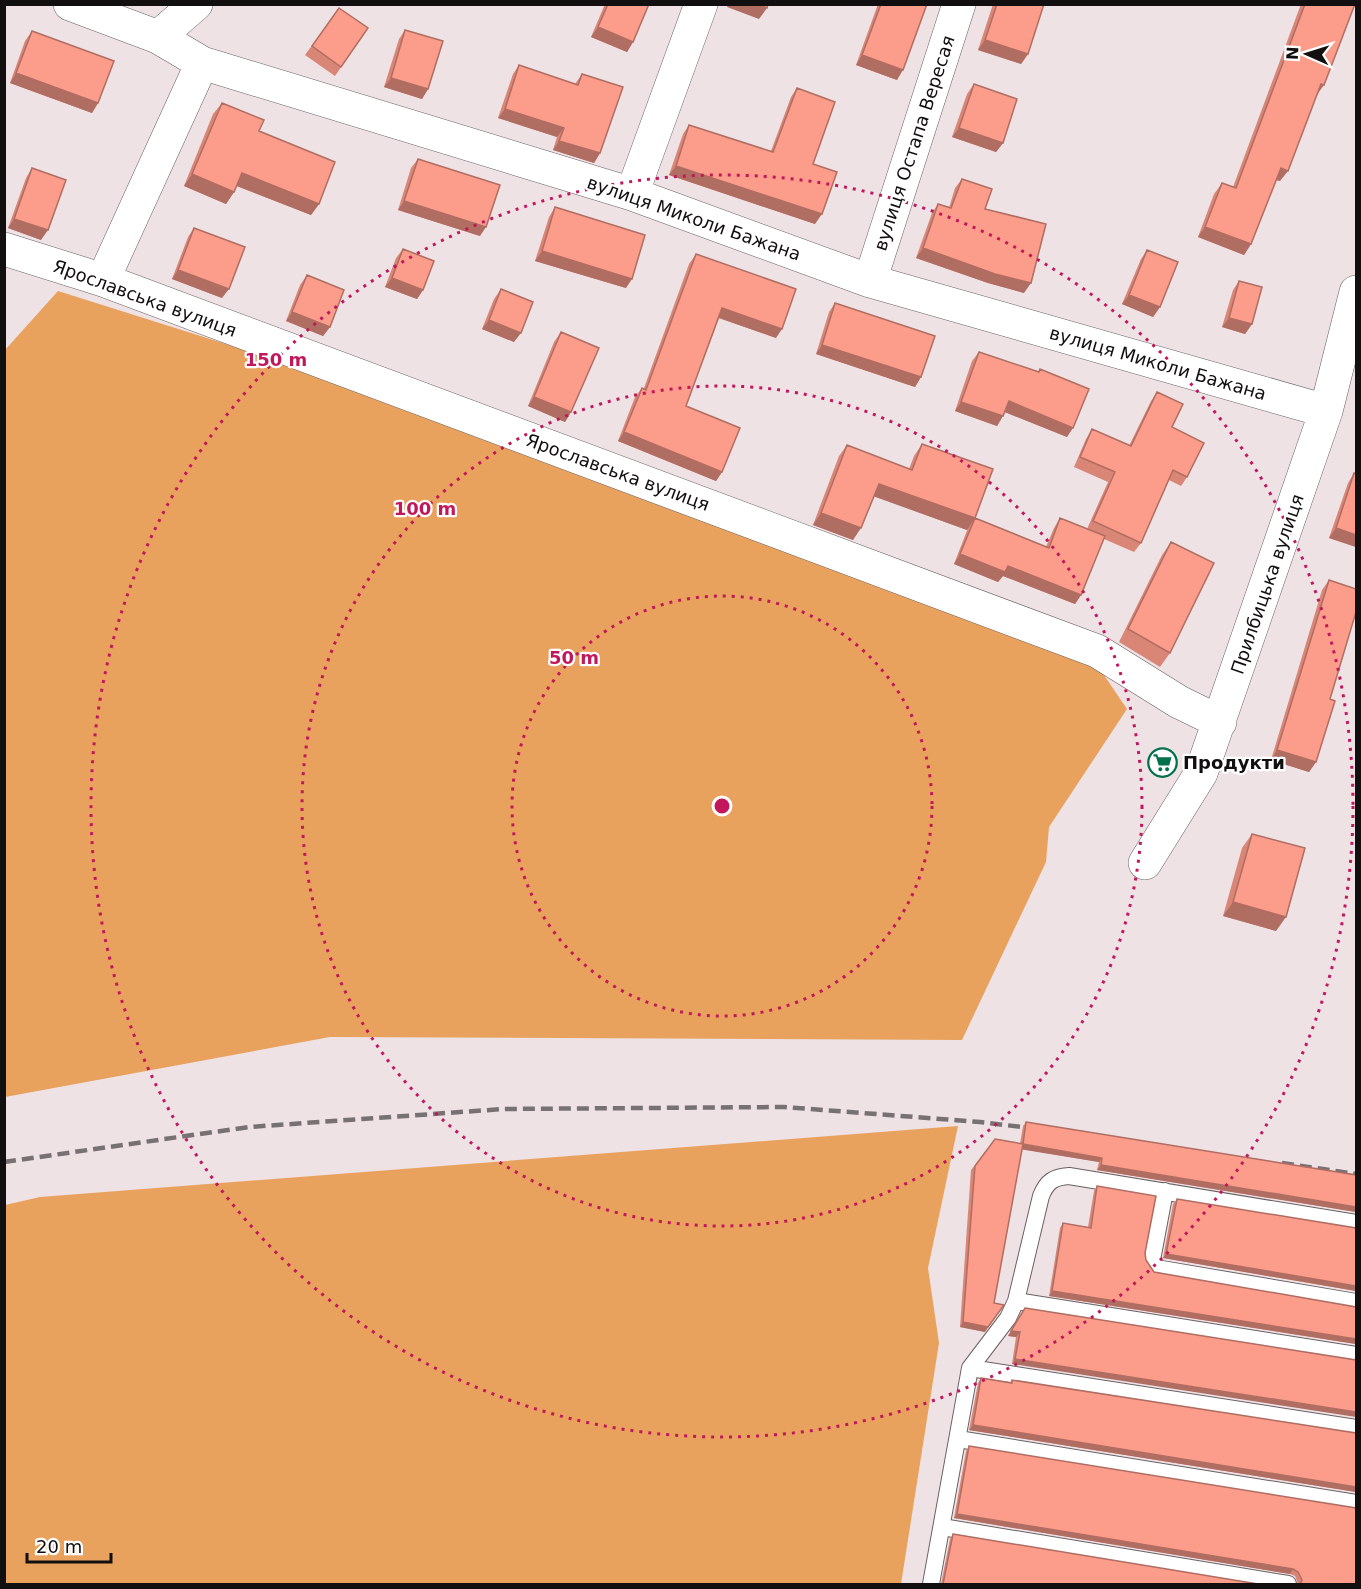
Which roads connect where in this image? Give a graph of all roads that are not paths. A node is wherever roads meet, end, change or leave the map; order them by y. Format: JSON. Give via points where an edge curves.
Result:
{"nodes":[{"id":1,"x":70,"y":4,"type":"edge"},
{"id":2,"x":196,"y":4,"type":"edge"},
{"id":3,"x":701,"y":4,"type":"edge"},
{"id":4,"x":959,"y":4,"type":"edge"},
{"id":5,"x":158,"y":36,"type":"junction"},
{"id":6,"x":202,"y":63,"type":"junction"},
{"id":7,"x":632,"y":194,"type":"junction"},
{"id":8,"x":4,"y":249,"type":"edge"},
{"id":9,"x":103,"y":280,"type":"junction"},
{"id":10,"x":870,"y":281,"type":"junction"},
{"id":11,"x":1356,"y":292,"type":"edge"},
{"id":12,"x":1326,"y":411,"type":"junction"},
{"id":13,"x":1220,"y":722,"type":"junction"},
{"id":14,"x":1145,"y":863,"type":"dead end"},
{"id":15,"x":1165,"y":1191,"type":"junction"},
{"id":16,"x":1356,"y":1223,"type":"edge"},
{"id":17,"x":1016,"y":1300,"type":"junction"},
{"id":18,"x":1356,"y":1302,"type":"edge"},
{"id":19,"x":1356,"y":1355,"type":"edge"},
{"id":20,"x":970,"y":1368,"type":"junction"},
{"id":21,"x":1356,"y":1428,"type":"edge"},
{"id":22,"x":958,"y":1439,"type":"junction"},
{"id":23,"x":1356,"y":1503,"type":"edge"},
{"id":24,"x":942,"y":1527,"type":"junction"},
{"id":25,"x":931,"y":1584,"type":"edge"},
{"id":26,"x":1288,"y":1584,"type":"edge"}],
"edges":[{"from":1,"to":5,"type":"street","name":"вулиця Миколи Бажана"},
{"from":2,"to":5,"type":"street"},
{"from":3,"to":7,"type":"street"},
{"from":4,"to":10,"type":"street","name":"вулиця Остапа Вересая"},
{"from":5,"to":6,"type":"street","name":"вулиця Миколи Бажана"},
{"from":6,"to":7,"type":"street","name":"вулиця Миколи Бажана"},
{"from":6,"to":9,"type":"street"},
{"from":7,"to":10,"type":"street","name":"вулиця Миколи Бажана"},
{"from":8,"to":9,"type":"street","name":"Ярославська вулиця"},
{"from":9,"to":13,"type":"street","name":"Ярославська вулиця","via":[[1097,651],[1179,702]]},
{"from":10,"to":12,"type":"street","name":"вулиця Миколи Бажана"},
{"from":11,"to":12,"type":"street","name":"Прилбицька вулиця"},
{"from":12,"to":13,"type":"street","name":"Прилбицька вулиця"},
{"from":13,"to":14,"type":"street","name":"Прилбицька вулиця","via":[[1201,773]]},
{"from":15,"to":16,"type":"lane"},
{"from":15,"to":17,"type":"lane","via":[[1069,1176],[1046,1184]]},
{"from":15,"to":18,"type":"lane","via":[[1152,1260],[1156,1269]]},
{"from":17,"to":19,"type":"lane"},
{"from":17,"to":20,"type":"lane","via":[[1008,1318]]},
{"from":20,"to":21,"type":"lane"},
{"from":20,"to":22,"type":"lane"},
{"from":22,"to":23,"type":"lane"},
{"from":22,"to":24,"type":"lane"},
{"from":24,"to":25,"type":"lane"},
{"from":24,"to":26,"type":"lane"}]}
